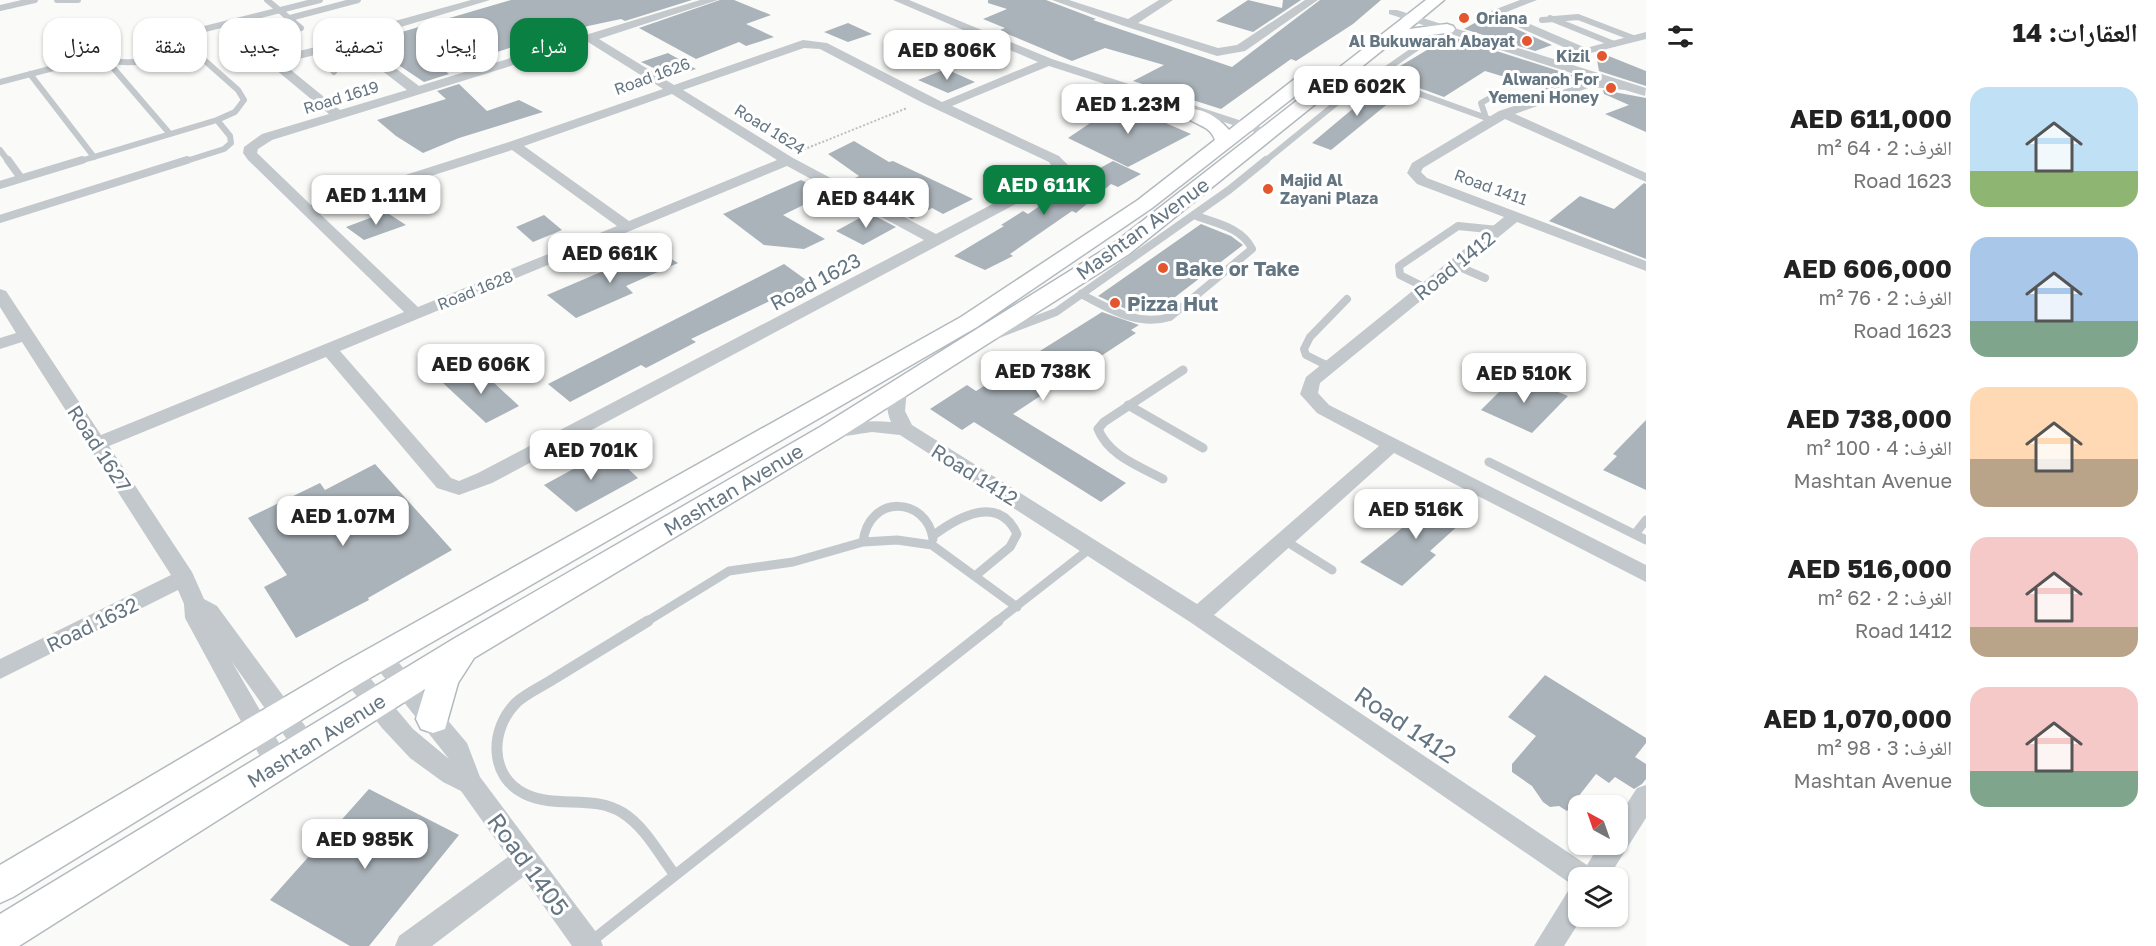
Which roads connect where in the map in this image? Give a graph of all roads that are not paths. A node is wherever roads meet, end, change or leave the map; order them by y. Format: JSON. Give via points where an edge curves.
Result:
{"nodes":[{"id":1,"x":36,"y":0,"type":"edge"},
{"id":2,"x":57,"y":0,"type":"edge"},
{"id":3,"x":78,"y":0,"type":"edge"},
{"id":4,"x":267,"y":0,"type":"edge"},
{"id":5,"x":320,"y":0,"type":"edge"},
{"id":6,"x":358,"y":0,"type":"edge"},
{"id":7,"x":483,"y":0,"type":"edge"},
{"id":8,"x":712,"y":0,"type":"edge"},
{"id":9,"x":899,"y":0,"type":"edge"},
{"id":10,"x":926,"y":0,"type":"edge"},
{"id":11,"x":1058,"y":0,"type":"edge"},
{"id":12,"x":1167,"y":0,"type":"edge"},
{"id":13,"x":1312,"y":0,"type":"edge"},
{"id":14,"x":1438,"y":0,"type":"edge"},
{"id":15,"x":1531,"y":0,"type":"edge"},
{"id":16,"x":912,"y":5,"type":"junction"},
{"id":17,"x":0,"y":8,"type":"edge"},
{"id":18,"x":280,"y":10,"type":"junction"},
{"id":19,"x":1396,"y":10,"type":"edge"},
{"id":20,"x":1415,"y":17,"type":"junction"},
{"id":21,"x":290,"y":18,"type":"joint"},
{"id":22,"x":1550,"y":18,"type":"junction"},
{"id":23,"x":1542,"y":20,"type":"dead end"},
{"id":24,"x":404,"y":22,"type":"edge"},
{"id":25,"x":1128,"y":24,"type":"junction"},
{"id":26,"x":207,"y":28,"type":"edge"},
{"id":27,"x":1455,"y":29,"type":"junction"},
{"id":28,"x":1646,"y":34,"type":"edge"},
{"id":29,"x":1391,"y":36,"type":"junction"},
{"id":30,"x":590,"y":38,"type":"junction"},
{"id":31,"x":1634,"y":38,"type":"junction"},
{"id":32,"x":803,"y":44,"type":"joint"},
{"id":33,"x":1614,"y":44,"type":"junction"},
{"id":34,"x":1418,"y":47,"type":"dead end"},
{"id":35,"x":313,"y":52,"type":"edge"},
{"id":36,"x":1048,"y":62,"type":"junction"},
{"id":37,"x":207,"y":63,"type":"edge"},
{"id":38,"x":1584,"y":66,"type":"junction"},
{"id":39,"x":1320,"y":69,"type":"dead end"},
{"id":40,"x":43,"y":71,"type":"edge"},
{"id":41,"x":117,"y":72,"type":"edge"},
{"id":42,"x":391,"y":72,"type":"edge"},
{"id":43,"x":30,"y":74,"type":"junction"},
{"id":44,"x":1342,"y":75,"type":"junction"},
{"id":45,"x":0,"y":82,"type":"edge"},
{"id":46,"x":1111,"y":82,"type":"junction"},
{"id":47,"x":672,"y":87,"type":"junction"},
{"id":48,"x":1643,"y":87,"type":"edge"},
{"id":49,"x":417,"y":91,"type":"junction"},
{"id":50,"x":935,"y":103,"type":"junction"},
{"id":51,"x":1531,"y":104,"type":"junction"},
{"id":52,"x":1192,"y":114,"type":"joint"},
{"id":53,"x":338,"y":116,"type":"junction"},
{"id":54,"x":1494,"y":117,"type":"junction"},
{"id":55,"x":217,"y":120,"type":"junction"},
{"id":56,"x":1249,"y":133,"type":"junction"},
{"id":57,"x":170,"y":134,"type":"junction"},
{"id":58,"x":514,"y":144,"type":"junction"},
{"id":59,"x":0,"y":150,"type":"edge"},
{"id":60,"x":94,"y":157,"type":"junction"},
{"id":61,"x":785,"y":160,"type":"junction"},
{"id":62,"x":21,"y":178,"type":"junction"},
{"id":63,"x":1646,"y":178,"type":"edge"},
{"id":64,"x":0,"y":185,"type":"edge"},
{"id":65,"x":309,"y":210,"type":"junction"},
{"id":66,"x":1194,"y":215,"type":"junction"},
{"id":67,"x":1516,"y":215,"type":"junction"},
{"id":68,"x":0,"y":219,"type":"edge"},
{"id":69,"x":628,"y":226,"type":"junction"},
{"id":70,"x":1498,"y":230,"type":"junction"},
{"id":71,"x":937,"y":241,"type":"junction"},
{"id":72,"x":1455,"y":265,"type":"junction"},
{"id":73,"x":1646,"y":266,"type":"edge"},
{"id":74,"x":1485,"y":278,"type":"dead end"},
{"id":75,"x":1426,"y":288,"type":"junction"},
{"id":76,"x":0,"y":294,"type":"edge"},
{"id":77,"x":1081,"y":294,"type":"junction"},
{"id":78,"x":1347,"y":299,"type":"dead end"},
{"id":79,"x":416,"y":314,"type":"junction"},
{"id":80,"x":26,"y":335,"type":"junction"},
{"id":81,"x":977,"y":341,"type":"junction"},
{"id":82,"x":0,"y":344,"type":"edge"},
{"id":83,"x":329,"y":349,"type":"junction"},
{"id":84,"x":1329,"y":367,"type":"junction"},
{"id":85,"x":1183,"y":370,"type":"dead end"},
{"id":86,"x":898,"y":389,"type":"junction"},
{"id":87,"x":1128,"y":405,"type":"junction"},
{"id":88,"x":904,"y":429,"type":"junction"},
{"id":89,"x":829,"y":433,"type":"junction"},
{"id":90,"x":98,"y":444,"type":"junction"},
{"id":91,"x":1392,"y":445,"type":"junction"},
{"id":92,"x":1203,"y":447,"type":"dead end"},
{"id":93,"x":1489,"y":462,"type":"dead end"},
{"id":94,"x":1163,"y":479,"type":"dead end"},
{"id":95,"x":1646,"y":520,"type":"edge"},
{"id":96,"x":1635,"y":534,"type":"junction"},
{"id":97,"x":933,"y":540,"type":"junction"},
{"id":98,"x":1284,"y":540,"type":"junction"},
{"id":99,"x":1646,"y":540,"type":"edge"},
{"id":100,"x":863,"y":542,"type":"junction"},
{"id":101,"x":1093,"y":547,"type":"junction"},
{"id":102,"x":1332,"y":570,"type":"dead end"},
{"id":103,"x":1646,"y":574,"type":"edge"},
{"id":104,"x":975,"y":576,"type":"junction"},
{"id":105,"x":184,"y":578,"type":"junction"},
{"id":106,"x":195,"y":604,"type":"junction"},
{"id":107,"x":1017,"y":607,"type":"junction"},
{"id":108,"x":1198,"y":616,"type":"junction"},
{"id":109,"x":465,"y":647,"type":"junction"},
{"id":110,"x":380,"y":657,"type":"junction"},
{"id":111,"x":0,"y":670,"type":"edge"},
{"id":112,"x":352,"y":673,"type":"junction"},
{"id":113,"x":404,"y":686,"type":"junction"},
{"id":114,"x":375,"y":703,"type":"junction"},
{"id":115,"x":433,"y":719,"type":"junction"},
{"id":116,"x":269,"y":721,"type":"junction"},
{"id":117,"x":291,"y":754,"type":"junction"},
{"id":118,"x":470,"y":783,"type":"junction"},
{"id":119,"x":1646,"y":796,"type":"edge"},
{"id":120,"x":1628,"y":824,"type":"edge"},
{"id":121,"x":525,"y":860,"type":"junction"},
{"id":122,"x":1568,"y":867,"type":"edge"},
{"id":123,"x":675,"y":875,"type":"junction"},
{"id":124,"x":0,"y":885,"type":"edge"},
{"id":125,"x":1568,"y":915,"type":"edge"},
{"id":126,"x":0,"y":936,"type":"edge"},
{"id":127,"x":588,"y":945,"type":"edge"},
{"id":128,"x":409,"y":946,"type":"edge"},
{"id":129,"x":1548,"y":946,"type":"edge"}],
"edges":[{"from":1,"to":17,"type":"lane"},
{"from":2,"to":3,"type":"lane"},
{"from":4,"to":18,"type":"lane"},
{"from":5,"to":18,"type":"lane"},
{"from":6,"to":21,"type":"lane"},
{"from":7,"to":24,"type":"street"},
{"from":8,"to":30,"type":"street","name":"Road 1619"},
{"from":9,"to":16,"type":"street"},
{"from":10,"to":16,"type":"street"},
{"from":11,"to":25,"type":"street"},
{"from":12,"to":25,"type":"street"},
{"from":13,"to":25,"type":"street","via":[[1230,52],[1217,52]]},
{"from":14,"to":20,"type":"street","name":"Mashtan Avenue"},
{"from":14,"to":27,"type":"street","via":[[1442,18]]},
{"from":15,"to":38,"type":"street","via":[[1497,11]]},
{"from":16,"to":36,"type":"street"},
{"from":18,"to":21,"type":"lane"},
{"from":18,"to":26,"type":"lane"},
{"from":19,"to":20,"type":"street"},
{"from":20,"to":27,"type":"street"},
{"from":20,"to":29,"type":"street","name":"Mashtan Avenue"},
{"from":22,"to":23,"type":"lane"},
{"from":22,"to":31,"type":"lane","via":[[1579,16]]},
{"from":22,"to":33,"type":"lane"},
{"from":27,"to":29,"type":"street"},
{"from":27,"to":38,"type":"street"},
{"from":27,"to":38,"type":"street"},
{"from":28,"to":31,"type":"street"},
{"from":29,"to":44,"type":"street","name":"Mashtan Avenue"},
{"from":30,"to":47,"type":"street","name":"Road 1624"},
{"from":30,"to":49,"type":"street","name":"Road 1619"},
{"from":31,"to":33,"type":"street"},
{"from":32,"to":47,"type":"street","name":"Road 1626"},
{"from":32,"to":50,"type":"street","name":"Road 1623","via":[[823,46]]},
{"from":33,"to":38,"type":"street"},
{"from":34,"to":54,"type":"lane","via":[[1382,72],[1384,81]]},
{"from":35,"to":53,"type":"street","via":[[287,58],[279,66]]},
{"from":36,"to":46,"type":"street"},
{"from":36,"to":50,"type":"street"},
{"from":37,"to":55,"type":"lane","via":[[244,100],[235,112]]},
{"from":38,"to":48,"type":"street"},
{"from":38,"to":48,"type":"street"},
{"from":38,"to":48,"type":"street","via":[[1623,86]]},
{"from":38,"to":51,"type":"street","name":"Road 1411"},
{"from":39,"to":56,"type":"street","name":"Mashtan Avenue"},
{"from":40,"to":43,"type":"lane"},
{"from":41,"to":57,"type":"lane"},
{"from":42,"to":49,"type":"street"},
{"from":43,"to":45,"type":"lane"},
{"from":43,"to":60,"type":"lane"},
{"from":44,"to":56,"type":"street","name":"Mashtan Avenue"},
{"from":44,"to":66,"type":"lane","via":[[1351,85],[1350,92]]},
{"from":46,"to":52,"type":"street"},
{"from":46,"to":56,"type":"street"},
{"from":47,"to":58,"type":"street","name":"Road 1626"},
{"from":47,"to":61,"type":"street","name":"Road 1624"},
{"from":49,"to":53,"type":"street","name":"Road 1619"},
{"from":50,"to":71,"type":"street","name":"Road 1623","via":[[1062,166],[1062,172]]},
{"from":51,"to":54,"type":"street","name":"Road 1411"},
{"from":51,"to":54,"type":"lane","via":[[1497,94],[1482,103]]},
{"from":52,"to":56,"type":"street","via":[[1223,134]]},
{"from":53,"to":65,"type":"street","name":"Road 1619","via":[[256,142],[250,153]]},
{"from":54,"to":63,"type":"street"},
{"from":54,"to":67,"type":"street","name":"Road 1411","via":[[1417,166],[1414,174],[1422,181]]},
{"from":55,"to":57,"type":"lane"},
{"from":55,"to":68,"type":"lane","via":[[230,136],[231,143],[224,149]]},
{"from":56,"to":81,"type":"street","name":"Mashtan Avenue","via":[[1121,249]]},
{"from":56,"to":110,"type":"street","name":"Mashtan Avenue","via":[[969,322]]},
{"from":57,"to":60,"type":"lane"},
{"from":58,"to":65,"type":"street","name":"Road 1626"},
{"from":58,"to":69,"type":"street"},
{"from":59,"to":62,"type":"lane"},
{"from":60,"to":62,"type":"lane"},
{"from":61,"to":69,"type":"street","name":"Road 1628"},
{"from":61,"to":71,"type":"street","name":"Road 1624"},
{"from":62,"to":64,"type":"lane"},
{"from":65,"to":79,"type":"street"},
{"from":66,"to":77,"type":"lane"},
{"from":66,"to":77,"type":"lane","via":[[1240,234],[1252,249],[1170,317],[1158,322],[1136,321]]},
{"from":67,"to":70,"type":"street","name":"Road 1412"},
{"from":67,"to":73,"type":"street","name":"Road 1411"},
{"from":69,"to":79,"type":"street","name":"Road 1628"},
{"from":70,"to":72,"type":"street","name":"Road 1412"},
{"from":70,"to":75,"type":"lane","via":[[1458,226],[1399,266],[1400,275]]},
{"from":71,"to":83,"type":"street","name":"Road 1623","via":[[485,478],[459,488],[444,483]]},
{"from":72,"to":74,"type":"lane"},
{"from":72,"to":75,"type":"street","name":"Road 1412"},
{"from":75,"to":84,"type":"street","name":"Road 1412"},
{"from":76,"to":80,"type":"street","name":"Road 1627"},
{"from":77,"to":81,"type":"lane","via":[[1033,323]]},
{"from":78,"to":84,"type":"lane","via":[[1310,337],[1304,349]]},
{"from":79,"to":83,"type":"street","name":"Road 1628"},
{"from":80,"to":82,"type":"street"},
{"from":80,"to":90,"type":"street","name":"Road 1627"},
{"from":81,"to":86,"type":"street","name":"Mashtan Avenue"},
{"from":83,"to":90,"type":"street","name":"Road 1628"},
{"from":84,"to":91,"type":"street","name":"Road 1412","via":[[1312,381],[1309,394],[1323,409]]},
{"from":85,"to":87,"type":"lane"},
{"from":86,"to":88,"type":"street","via":[[896,411]]},
{"from":86,"to":89,"type":"street","name":"Mashtan Avenue"},
{"from":87,"to":92,"type":"lane"},
{"from":87,"to":94,"type":"lane","via":[[1104,422],[1098,429],[1100,437],[1108,446]]},
{"from":88,"to":89,"type":"street","name":"Road 1412","via":[[872,426]]},
{"from":88,"to":101,"type":"street","name":"Road 1412"},
{"from":89,"to":109,"type":"street","name":"Mashtan Avenue"},
{"from":90,"to":105,"type":"street","name":"Road 1627"},
{"from":91,"to":98,"type":"street"},
{"from":91,"to":103,"type":"street","name":"Road 1412"},
{"from":93,"to":96,"type":"lane"},
{"from":95,"to":96,"type":"lane"},
{"from":96,"to":99,"type":"lane"},
{"from":97,"to":100,"type":"lane"},
{"from":97,"to":100,"type":"lane","via":[[931,525],[904,506],[875,512],[862,529]]},
{"from":97,"to":104,"type":"lane"},
{"from":97,"to":104,"type":"lane","via":[[960,516],[982,510],[1009,523],[1017,532],[1013,545]]},
{"from":98,"to":102,"type":"lane"},
{"from":98,"to":108,"type":"street"},
{"from":100,"to":123,"type":"lane","via":[[793,562],[729,571],[517,702],[502,720],[495,742],[497,765],[509,784],[530,797],[615,808],[632,821]]},
{"from":101,"to":107,"type":"lane"},
{"from":101,"to":108,"type":"street","name":"Road 1412"},
{"from":104,"to":107,"type":"lane"},
{"from":105,"to":106,"type":"street","name":"Road 1627"},
{"from":105,"to":111,"type":"street","name":"Road 1632"},
{"from":106,"to":116,"type":"street","name":"Road 1627","via":[[196,618]]},
{"from":106,"to":116,"type":"street","name":"Road 1627","via":[[209,612]]},
{"from":107,"to":123,"type":"lane"},
{"from":108,"to":122,"type":"street","name":"Road 1412"},
{"from":109,"to":113,"type":"street","name":"Mashtan Avenue"},
{"from":109,"to":115,"type":"street","via":[[443,681]]},
{"from":110,"to":112,"type":"street","name":"Mashtan Avenue"},
{"from":110,"to":113,"type":"street","name":"Road 1405"},
{"from":112,"to":114,"type":"street","name":"Road 1405"},
{"from":112,"to":116,"type":"street","name":"Mashtan Avenue"},
{"from":113,"to":114,"type":"street","name":"Mashtan Avenue"},
{"from":113,"to":115,"type":"street","name":"Road 1405"},
{"from":114,"to":117,"type":"street","name":"Mashtan Avenue"},
{"from":114,"to":118,"type":"street","name":"Road 1405","via":[[435,765]]},
{"from":115,"to":118,"type":"street","name":"Road 1405","via":[[458,750]]},
{"from":116,"to":117,"type":"street","name":"Road 1627"},
{"from":116,"to":117,"type":"street","name":"Road 1627"},
{"from":116,"to":124,"type":"street","name":"Mashtan Avenue"},
{"from":117,"to":126,"type":"street","name":"Mashtan Avenue"},
{"from":118,"to":121,"type":"street","name":"Road 1405"},
{"from":119,"to":120,"type":"street"},
{"from":121,"to":127,"type":"street","name":"Road 1405"},
{"from":121,"to":128,"type":"street"},
{"from":123,"to":127,"type":"lane"},
{"from":125,"to":129,"type":"street"}]}
